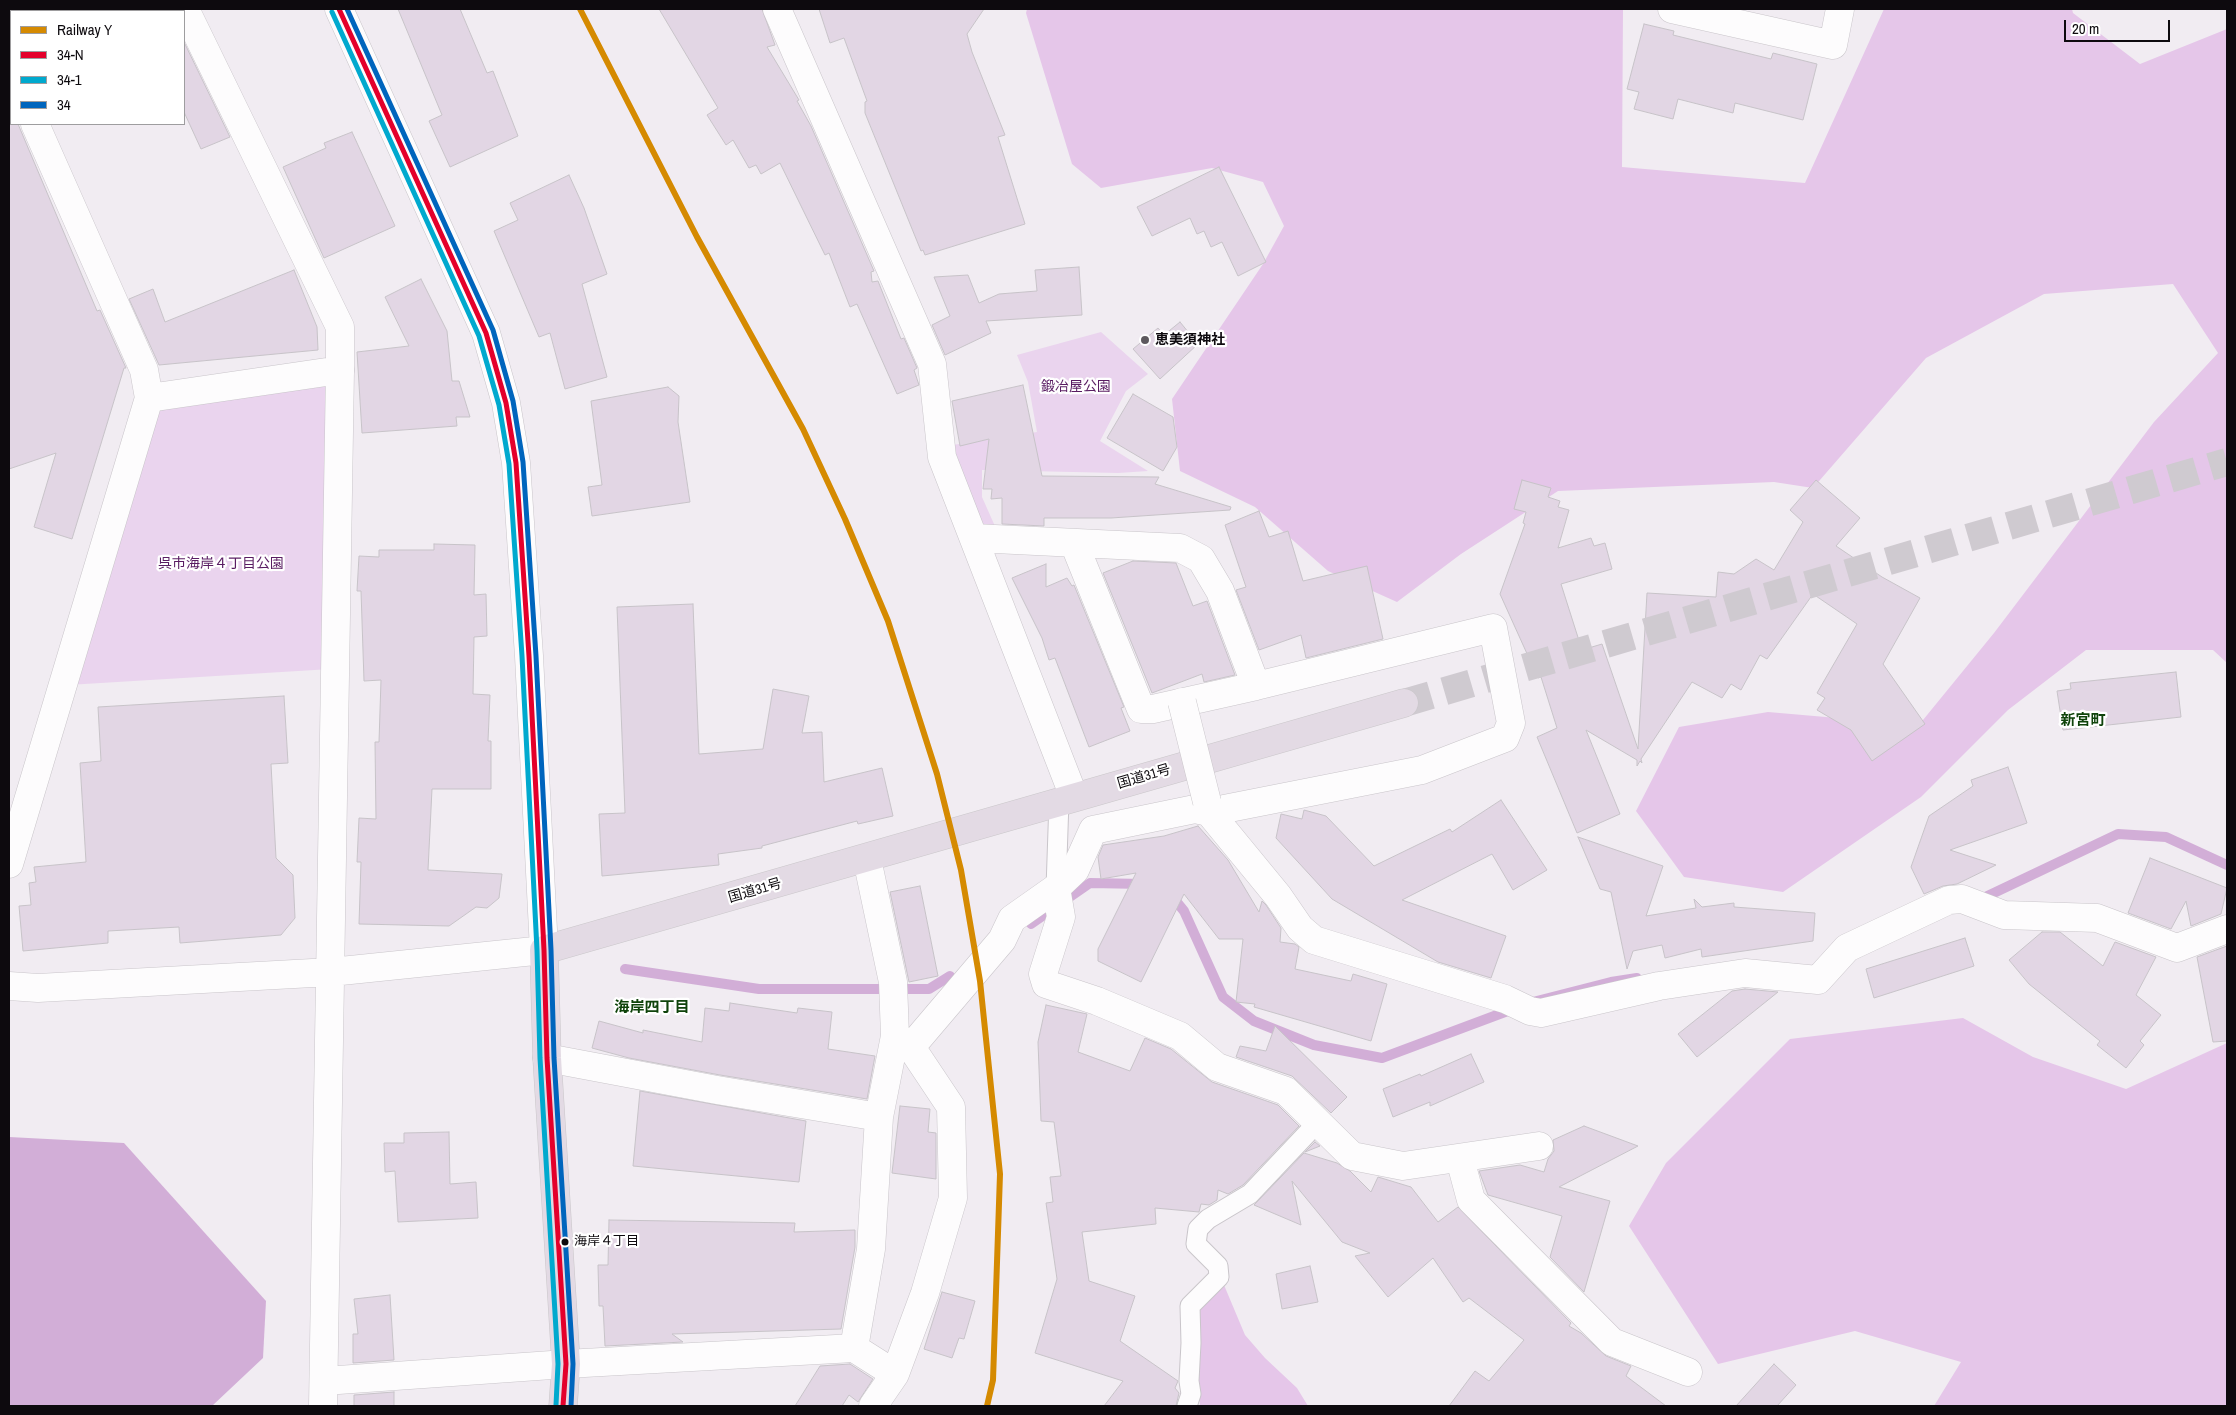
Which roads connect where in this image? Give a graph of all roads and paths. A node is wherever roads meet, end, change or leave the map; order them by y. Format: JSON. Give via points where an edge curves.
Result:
{"nodes":[{"id":1,"x":185,"y":9,"type":"edge"},
{"id":2,"x":339,"y":9,"type":"edge"},
{"id":3,"x":777,"y":9,"type":"edge"},
{"id":4,"x":1672,"y":9,"type":"edge"},
{"id":5,"x":1840,"y":9,"type":"edge"},
{"id":6,"x":35,"y":125,"type":"edge"},
{"id":7,"x":340,"y":370,"type":"junction"},
{"id":8,"x":149,"y":398,"type":"junction"},
{"id":9,"x":974,"y":538,"type":"junction"},
{"id":10,"x":1074,"y":543,"type":"junction"},
{"id":11,"x":1256,"y":686,"type":"junction"},
{"id":12,"x":1182,"y":702,"type":"junction"},
{"id":13,"x":1404,"y":703,"type":"tunnel mouth"},
{"id":14,"x":1066,"y":799,"type":"junction"},
{"id":15,"x":1208,"y":806,"type":"junction"},
{"id":16,"x":866,"y":859,"type":"junction"},
{"id":17,"x":9,"y":864,"type":"edge"},
{"id":18,"x":1058,"y":900,"type":"junction"},
{"id":19,"x":2227,"y":929,"type":"edge"},
{"id":20,"x":544,"y":950,"type":"junction"},
{"id":21,"x":331,"y":972,"type":"junction"},
{"id":22,"x":9,"y":986,"type":"edge"},
{"id":23,"x":903,"y":1041,"type":"junction"},
{"id":24,"x":547,"y":1058,"type":"junction"},
{"id":25,"x":879,"y":1117,"type":"junction"},
{"id":26,"x":1318,"y":1122,"type":"junction"},
{"id":27,"x":1539,"y":1146,"type":"dead end"},
{"id":28,"x":1460,"y":1159,"type":"junction"},
{"id":29,"x":854,"y":1348,"type":"junction"},
{"id":30,"x":566,"y":1364,"type":"junction"},
{"id":31,"x":1688,"y":1372,"type":"dead end"},
{"id":32,"x":895,"y":1374,"type":"junction"},
{"id":33,"x":324,"y":1394,"type":"edge"},
{"id":34,"x":563,"y":1406,"type":"edge"},
{"id":35,"x":874,"y":1406,"type":"edge"},
{"id":36,"x":1187,"y":1406,"type":"edge"}],
"edges":[{"from":1,"to":7,"type":"street","via":[[340,326]]},
{"from":2,"to":20,"type":"street","via":[[486,332],[506,403],[516,463]]},
{"from":3,"to":9,"type":"street","via":[[932,364],[942,456]]},
{"from":4,"to":5,"type":"street","via":[[1833,45]]},
{"from":6,"to":8,"type":"street","via":[[144,370]]},
{"from":7,"to":8,"type":"street"},
{"from":7,"to":21,"type":"street"},
{"from":8,"to":17,"type":"street"},
{"from":9,"to":10,"type":"street"},
{"from":9,"to":14,"type":"street"},
{"from":10,"to":11,"type":"street","via":[[1180,548],[1201,559],[1220,591]]},
{"from":10,"to":12,"type":"street","via":[[1141,709]]},
{"from":11,"to":12,"type":"street"},
{"from":11,"to":15,"type":"street","via":[[1493,628],[1511,723],[1505,738],[1422,770]]},
{"from":12,"to":15,"type":"street","bridge":true},
{"from":13,"to":14,"type":"highway","name":"国道31号"},
{"from":14,"to":16,"type":"highway","name":"国道31号"},
{"from":14,"to":18,"type":"lane"},
{"from":15,"to":18,"type":"street","via":[[1093,830]]},
{"from":15,"to":19,"type":"street","via":[[1300,928],[1314,940],[1541,1013],[1659,986],[1745,973],[1818,980],[1847,948],[1949,900],[1974,903],[2004,915],[2097,918],[2176,948]]},
{"from":16,"to":20,"type":"highway","name":"国道31号"},
{"from":16,"to":23,"type":"street"},
{"from":18,"to":23,"type":"street","via":[[1012,919],[1002,940]]},
{"from":18,"to":26,"type":"street","via":[[1043,974],[1046,984],[1098,1001],[1180,1036],[1217,1067],[1286,1091]]},
{"from":20,"to":21,"type":"street"},
{"from":20,"to":24,"type":"highway"},
{"from":21,"to":22,"type":"street","via":[[38,988]]},
{"from":21,"to":33,"type":"street"},
{"from":23,"to":25,"type":"street"},
{"from":23,"to":32,"type":"street","via":[[951,1107],[953,1198],[925,1293]]},
{"from":24,"to":25,"type":"street"},
{"from":24,"to":30,"type":"highway"},
{"from":25,"to":29,"type":"street","via":[[871,1249]]},
{"from":26,"to":28,"type":"street","via":[[1352,1156],[1404,1166]]},
{"from":26,"to":36,"type":"lane","via":[[1250,1194],[1208,1219],[1198,1229],[1196,1244],[1218,1266],[1219,1277],[1190,1306],[1191,1394]]},
{"from":27,"to":28,"type":"street"},
{"from":28,"to":31,"type":"street","via":[[1471,1200],[1612,1342]]},
{"from":29,"to":30,"type":"street"},
{"from":29,"to":32,"type":"street"},
{"from":30,"to":33,"type":"street"},
{"from":30,"to":34,"type":"highway"},
{"from":32,"to":35,"type":"street"}]}
